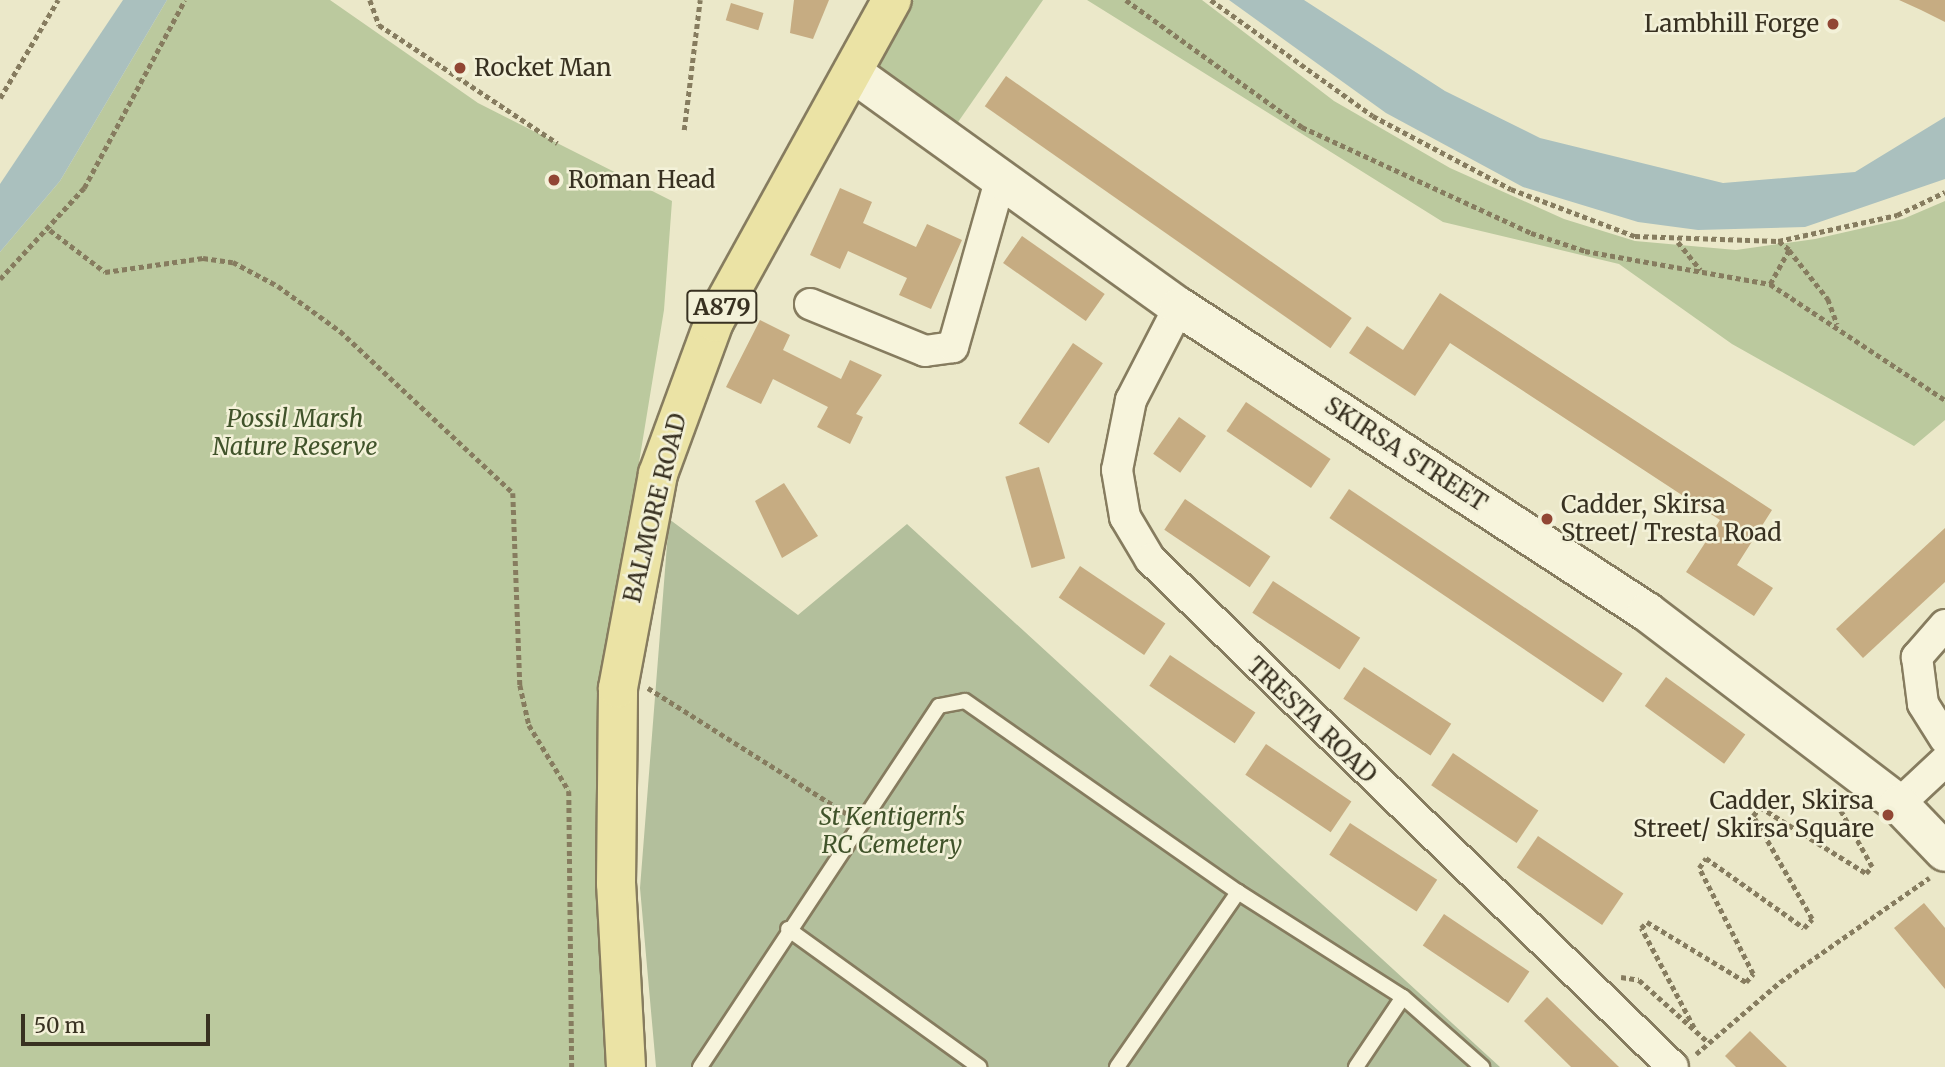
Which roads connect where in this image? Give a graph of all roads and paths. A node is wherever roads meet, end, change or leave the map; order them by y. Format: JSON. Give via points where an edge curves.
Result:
{"nodes":[{"id":1,"x":58,"y":0,"type":"edge"},
{"id":2,"x":185,"y":0,"type":"edge"},
{"id":3,"x":370,"y":0,"type":"edge"},
{"id":4,"x":700,"y":0,"type":"edge"},
{"id":5,"x":892,"y":0,"type":"edge"},
{"id":6,"x":1126,"y":0,"type":"edge"},
{"id":7,"x":1211,"y":0,"type":"edge"},
{"id":8,"x":853,"y":73,"type":"junction"},
{"id":9,"x":0,"y":98,"type":"edge"},
{"id":10,"x":684,"y":130,"type":"dead end"},
{"id":11,"x":557,"y":143,"type":"dead end"},
{"id":12,"x":1000,"y":181,"type":"junction"},
{"id":13,"x":1945,"y":192,"type":"edge"},
{"id":14,"x":50,"y":230,"type":"junction"},
{"id":15,"x":1677,"y":241,"type":"junction"},
{"id":16,"x":1778,"y":241,"type":"junction"},
{"id":17,"x":1789,"y":250,"type":"junction"},
{"id":18,"x":1701,"y":270,"type":"junction"},
{"id":19,"x":0,"y":279,"type":"edge"},
{"id":20,"x":1770,"y":284,"type":"junction"},
{"id":21,"x":810,"y":304,"type":"dead end"},
{"id":22,"x":1179,"y":307,"type":"junction"},
{"id":23,"x":1837,"y":324,"type":"junction"},
{"id":24,"x":1945,"y":400,"type":"edge"},
{"id":25,"x":1945,"y":625,"type":"edge"},
{"id":26,"x":621,"y":670,"type":"junction"},
{"id":27,"x":1945,"y":739,"type":"edge"},
{"id":28,"x":1945,"y":761,"type":"edge"},
{"id":29,"x":1828,"y":788,"type":"dead end"},
{"id":30,"x":1899,"y":804,"type":"junction"},
{"id":31,"x":860,"y":822,"type":"junction"},
{"id":32,"x":1941,"y":862,"type":"edge"},
{"id":33,"x":1238,"y":892,"type":"junction"},
{"id":34,"x":788,"y":929,"type":"junction"},
{"id":35,"x":1600,"y":996,"type":"junction"},
{"id":36,"x":1403,"y":997,"type":"junction"},
{"id":37,"x":1694,"y":1028,"type":"junction"},
{"id":38,"x":572,"y":1067,"type":"edge"},
{"id":39,"x":626,"y":1067,"type":"edge"},
{"id":40,"x":700,"y":1067,"type":"edge"},
{"id":41,"x":979,"y":1067,"type":"edge"},
{"id":42,"x":1117,"y":1067,"type":"edge"},
{"id":43,"x":1356,"y":1067,"type":"edge"},
{"id":44,"x":1482,"y":1067,"type":"edge"},
{"id":45,"x":1673,"y":1067,"type":"edge"}],
"edges":[{"from":1,"to":9,"type":"path"},
{"from":2,"to":14,"type":"path","via":[[122,124]]},
{"from":3,"to":11,"type":"path","via":[[379,25]]},
{"from":4,"to":10,"type":"path"},
{"from":5,"to":8,"type":"main road","name":"BALMORE ROAD","number":"A879"},
{"from":6,"to":18,"type":"path","via":[[1302,127],[1531,233],[1586,250]]},
{"from":7,"to":15,"type":"path","via":[[1373,116],[1499,184],[1583,221]]},
{"from":8,"to":12,"type":"street","name":"SKIRSA STREET"},
{"from":8,"to":26,"type":"main road","name":"BALMORE ROAD","number":"A879","via":[[714,322],[684,394],[638,560]]},
{"from":12,"to":21,"type":"street","via":[[953,347],[925,351]]},
{"from":12,"to":22,"type":"street","name":"SKIRSA STREET"},
{"from":13,"to":16,"type":"path","via":[[1897,215]]},
{"from":14,"to":19,"type":"path"},
{"from":14,"to":38,"type":"path","via":[[105,272],[202,258],[233,262],[278,286],[341,331],[513,493],[520,685],[529,725],[569,791]]},
{"from":15,"to":16,"type":"path"},
{"from":15,"to":18,"type":"path"},
{"from":16,"to":17,"type":"path"},
{"from":17,"to":20,"type":"path"},
{"from":17,"to":23,"type":"path","via":[[1828,299]]},
{"from":18,"to":20,"type":"path"},
{"from":20,"to":23,"type":"path"},
{"from":22,"to":30,"type":"street","name":"SKIRSA STREET","via":[[1647,612]]},
{"from":22,"to":35,"type":"street","name":"TRESTA ROAD","via":[[1131,400],[1117,470],[1125,517],[1150,559]]},
{"from":23,"to":24,"type":"path"},
{"from":25,"to":27,"type":"street","via":[[1917,657],[1923,704]]},
{"from":26,"to":31,"type":"path"},
{"from":26,"to":39,"type":"main road","name":"BALMORE ROAD","number":"A879","via":[[615,774]]},
{"from":28,"to":30,"type":"street"},
{"from":29,"to":37,"type":"path","via":[[1872,867],[1866,873],[1760,807],[1753,816],[1811,919],[1804,928],[1706,858],[1699,868],[1753,974],[1746,982],[1647,922],[1641,928]]},
{"from":30,"to":32,"type":"street","name":"SKIRSA STREET"},
{"from":31,"to":33,"type":"lane","via":[[939,706],[965,701]]},
{"from":31,"to":34,"type":"lane"},
{"from":32,"to":37,"type":"path","via":[[1708,1042]]},
{"from":33,"to":36,"type":"lane"},
{"from":33,"to":42,"type":"lane"},
{"from":34,"to":40,"type":"lane"},
{"from":34,"to":41,"type":"lane"},
{"from":35,"to":37,"type":"path","via":[[1621,977],[1639,980]]},
{"from":35,"to":45,"type":"street","name":"TRESTA ROAD"},
{"from":36,"to":43,"type":"lane"},
{"from":36,"to":44,"type":"lane"}]}
